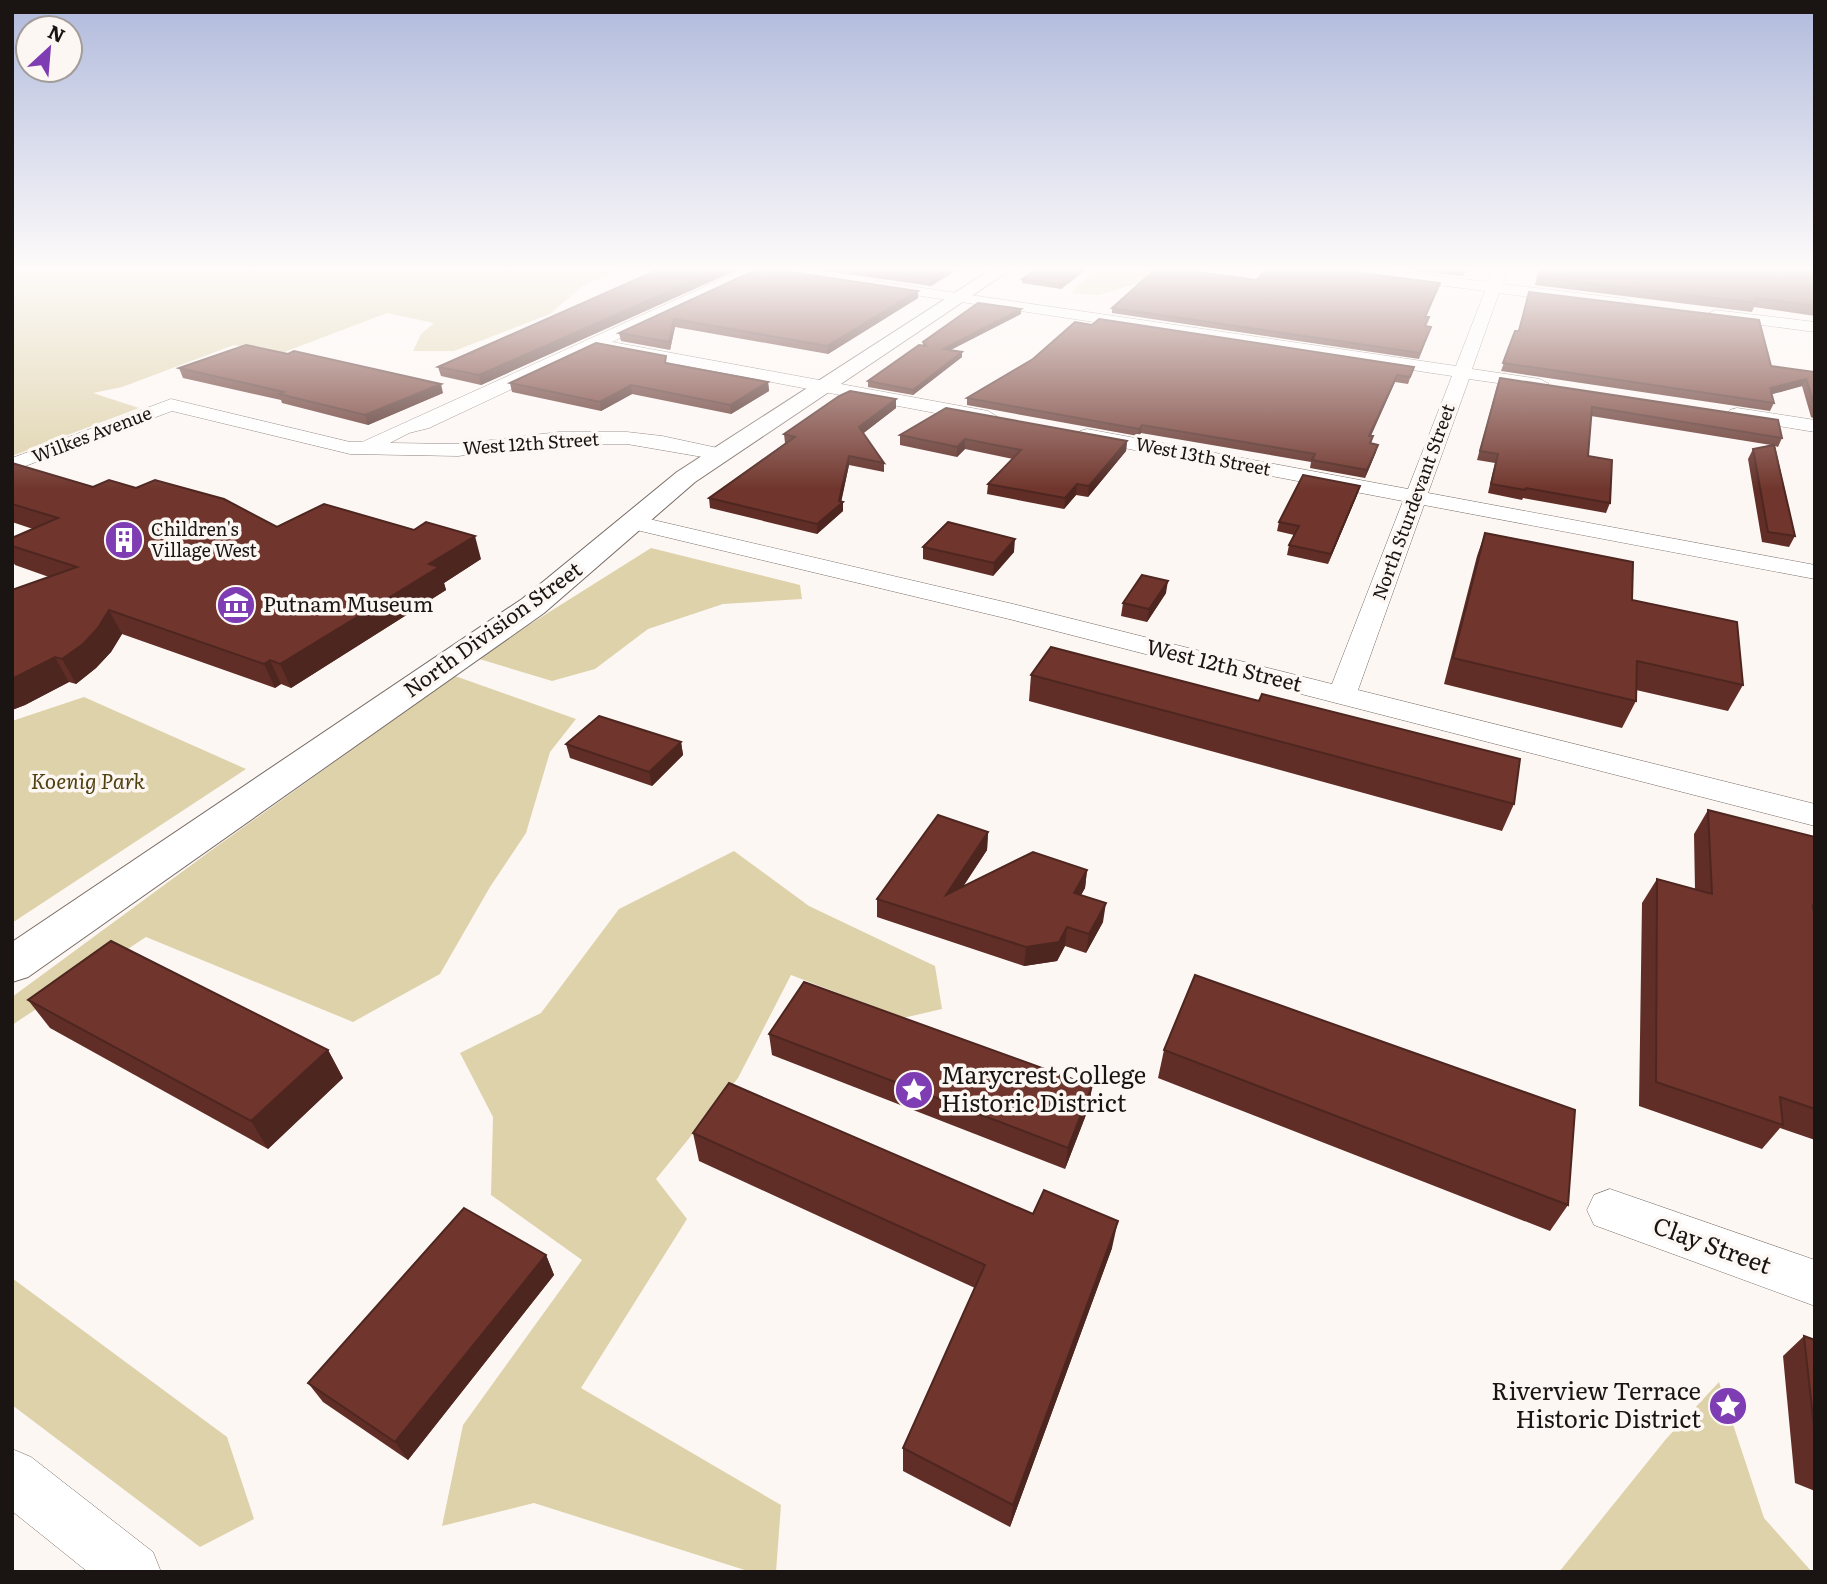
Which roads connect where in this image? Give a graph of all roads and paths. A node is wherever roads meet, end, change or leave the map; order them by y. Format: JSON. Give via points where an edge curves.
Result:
{"nodes":[{"id":1,"x":592,"y":342,"type":"joint"},
{"id":2,"x":894,"y":342,"type":"edge"},
{"id":3,"x":1261,"y":342,"type":"edge"},
{"id":4,"x":1473,"y":342,"type":"edge"},
{"id":5,"x":1462,"y":372,"type":"junction"},
{"id":6,"x":827,"y":387,"type":"junction"},
{"id":7,"x":1557,"y":387,"type":"edge"},
{"id":8,"x":171,"y":405,"type":"joint"},
{"id":9,"x":1720,"y":411,"type":"edge"},
{"id":10,"x":1005,"y":420,"type":"edge"},
{"id":11,"x":422,"y":424,"type":"junction"},
{"id":12,"x":1815,"y":426,"type":"edge"},
{"id":13,"x":1073,"y":433,"type":"edge"},
{"id":14,"x":424,"y":448,"type":"junction"},
{"id":15,"x":363,"y":449,"type":"junction"},
{"id":16,"x":727,"y":449,"type":"junction"},
{"id":17,"x":12,"y":465,"type":"edge"},
{"id":18,"x":1416,"y":497,"type":"junction"},
{"id":19,"x":632,"y":522,"type":"junction"},
{"id":20,"x":1815,"y":572,"type":"edge"},
{"id":21,"x":1342,"y":696,"type":"junction"},
{"id":22,"x":1815,"y":816,"type":"edge"},
{"id":23,"x":12,"y":965,"type":"edge"},
{"id":24,"x":1610,"y":1210,"type":"dead end"},
{"id":25,"x":1815,"y":1283,"type":"edge"},
{"id":26,"x":12,"y":1476,"type":"edge"},
{"id":27,"x":133,"y":1572,"type":"edge"}],
"edges":[{"from":1,"to":6,"type":"street"},
{"from":1,"to":11,"type":"street"},
{"from":2,"to":6,"type":"main road","name":"North Division Street"},
{"from":3,"to":5,"type":"street"},
{"from":4,"to":5,"type":"street","name":"North Sturdevant Street"},
{"from":5,"to":7,"type":"street"},
{"from":5,"to":18,"type":"street","name":"North Sturdevant Street"},
{"from":6,"to":10,"type":"street"},
{"from":6,"to":16,"type":"main road","name":"North Division Street"},
{"from":8,"to":15,"type":"street","name":"West 12th Street"},
{"from":8,"to":17,"type":"street","name":"Wilkes Avenue"},
{"from":9,"to":12,"type":"street"},
{"from":11,"to":14,"type":"street","via":[[419,433]]},
{"from":11,"to":15,"type":"street"},
{"from":13,"to":18,"type":"street","name":"West 13th Street"},
{"from":14,"to":15,"type":"street","name":"West 12th Street"},
{"from":14,"to":16,"type":"street","name":"West 12th Street","via":[[458,450],[559,438],[626,438]]},
{"from":16,"to":19,"type":"main road","name":"North Division Street"},
{"from":18,"to":20,"type":"street","name":"West 13th Street"},
{"from":18,"to":21,"type":"street","name":"North Sturdevant Street"},
{"from":19,"to":21,"type":"street","name":"West 12th Street"},
{"from":19,"to":23,"type":"main road","name":"North Division Street","via":[[533,606]]},
{"from":21,"to":22,"type":"street","name":"West 12th Street"},
{"from":24,"to":25,"type":"street","name":"Clay Street"},
{"from":26,"to":27,"type":"street"}]}
